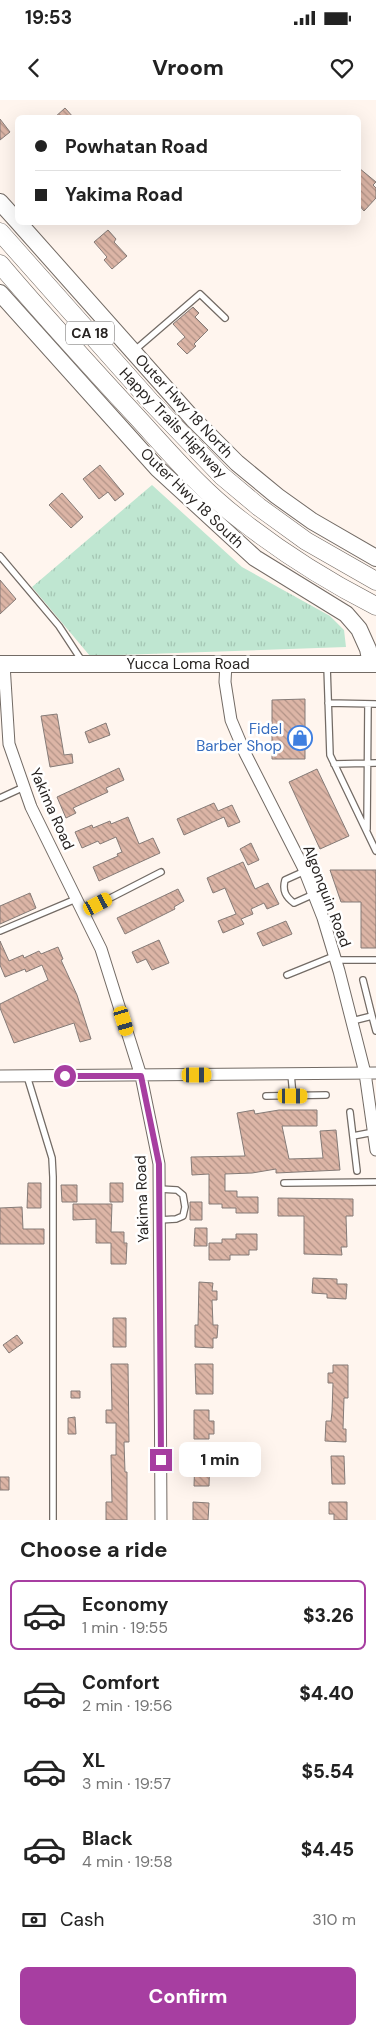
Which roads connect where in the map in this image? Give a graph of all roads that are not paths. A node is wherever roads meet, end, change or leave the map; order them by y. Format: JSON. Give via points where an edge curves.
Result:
{"nodes":[{"id":1,"x":0,"y":202,"type":"edge"},
{"id":2,"x":15,"y":219,"type":"edge"},
{"id":3,"x":21,"y":225,"type":"edge"},
{"id":4,"x":0,"y":232,"type":"edge"},
{"id":5,"x":0,"y":264,"type":"edge"},
{"id":6,"x":0,"y":293,"type":"edge"},
{"id":7,"x":225,"y":318,"type":"dead end"},
{"id":8,"x":133,"y":352,"type":"junction"},
{"id":9,"x":0,"y":556,"type":"edge"},
{"id":10,"x":376,"y":558,"type":"edge"},
{"id":11,"x":376,"y":581,"type":"edge"},
{"id":12,"x":376,"y":606,"type":"edge"},
{"id":13,"x":226,"y":663,"type":"junction"},
{"id":14,"x":2,"y":664,"type":"edge"},
{"id":15,"x":84,"y":664,"type":"junction"},
{"id":16,"x":327,"y":664,"type":"junction"},
{"id":17,"x":374,"y":664,"type":"edge"},
{"id":18,"x":328,"y":703,"type":"junction"},
{"id":19,"x":368,"y":704,"type":"junction"},
{"id":20,"x":376,"y":704,"type":"edge"},
{"id":21,"x":368,"y":763,"type":"junction"},
{"id":22,"x":376,"y":763,"type":"edge"},
{"id":23,"x":334,"y":764,"type":"junction"},
{"id":24,"x":24,"y":788,"type":"junction"},
{"id":25,"x":0,"y":798,"type":"edge"},
{"id":26,"x":367,"y":832,"type":"junction"},
{"id":27,"x":376,"y":851,"type":"edge"},
{"id":28,"x":305,"y":871,"type":"junction"},
{"id":29,"x":161,"y":872,"type":"dead end"},
{"id":30,"x":314,"y":894,"type":"junction"},
{"id":31,"x":76,"y":899,"type":"junction"},
{"id":32,"x":83,"y":912,"type":"junction"},
{"id":33,"x":0,"y":931,"type":"edge"},
{"id":34,"x":335,"y":958,"type":"junction"},
{"id":35,"x":376,"y":960,"type":"edge"},
{"id":36,"x":287,"y":975,"type":"dead end"},
{"id":37,"x":363,"y":980,"type":"dead end"},
{"id":38,"x":372,"y":1016,"type":"junction"},
{"id":39,"x":352,"y":1021,"type":"junction"},
{"id":40,"x":376,"y":1032,"type":"edge"},
{"id":41,"x":370,"y":1073,"type":"edge"},
{"id":42,"x":291,"y":1074,"type":"junction"},
{"id":43,"x":0,"y":1076,"type":"edge"},
{"id":44,"x":27,"y":1076,"type":"junction"},
{"id":45,"x":141,"y":1076,"type":"junction"},
{"id":46,"x":266,"y":1096,"type":"dead end"},
{"id":47,"x":293,"y":1096,"type":"junction"},
{"id":48,"x":326,"y":1096,"type":"dead end"},
{"id":49,"x":350,"y":1112,"type":"dead end"},
{"id":50,"x":353,"y":1136,"type":"junction"},
{"id":51,"x":375,"y":1141,"type":"edge"},
{"id":52,"x":357,"y":1171,"type":"dead end"},
{"id":53,"x":376,"y":1182,"type":"edge"},
{"id":54,"x":284,"y":1183,"type":"dead end"},
{"id":55,"x":159,"y":1189,"type":"junction"},
{"id":56,"x":159,"y":1220,"type":"junction"},
{"id":57,"x":53,"y":1520,"type":"edge"},
{"id":58,"x":161,"y":1520,"type":"edge"}],
"edges":[{"from":1,"to":2,"type":"street","name":"Outer Hwy 18 North"},
{"from":3,"to":8,"type":"street","name":"Outer Hwy 18 North"},
{"from":4,"to":11,"type":"main road","name":"Happy Trails Highway","number":"CA 18","via":[[150,401],[222,476],[306,541]]},
{"from":5,"to":12,"type":"main road","name":"Happy Trails Highway","number":"CA 18","via":[[199,484],[241,521],[293,557]]},
{"from":6,"to":17,"type":"street","name":"Outer Hwy 18 South","via":[[158,468],[254,558],[346,614],[359,629]]},
{"from":7,"to":8,"type":"lane","via":[[200,294]]},
{"from":8,"to":10,"type":"street","name":"Outer Hwy 18 North","via":[[237,463],[312,521]]},
{"from":9,"to":15,"type":"lane","via":[[59,626]]},
{"from":13,"to":15,"type":"street","name":"Yucca Loma Road"},
{"from":13,"to":16,"type":"street","name":"Yucca Loma Road"},
{"from":13,"to":28,"type":"street","name":"Algonquin Road","via":[[225,682],[231,720]]},
{"from":14,"to":15,"type":"street","name":"Yucca Loma Road"},
{"from":14,"to":24,"type":"street","name":"Yakima Road","via":[[9,744]]},
{"from":16,"to":17,"type":"street","name":"Yucca Loma Road"},
{"from":16,"to":18,"type":"lane"},
{"from":18,"to":19,"type":"lane"},
{"from":18,"to":23,"type":"lane","via":[[330,755]]},
{"from":19,"to":20,"type":"lane"},
{"from":19,"to":21,"type":"lane"},
{"from":21,"to":22,"type":"lane"},
{"from":21,"to":23,"type":"lane"},
{"from":21,"to":26,"type":"lane"},
{"from":23,"to":26,"type":"lane"},
{"from":24,"to":25,"type":"lane"},
{"from":24,"to":31,"type":"street","name":"Yakima Road"},
{"from":26,"to":27,"type":"lane"},
{"from":28,"to":30,"type":"street","name":"Algonquin Road"},
{"from":28,"to":30,"type":"lane","via":[[286,880],[284,890],[287,898],[294,902]]},
{"from":29,"to":32,"type":"lane"},
{"from":30,"to":34,"type":"street","name":"Algonquin Road"},
{"from":31,"to":32,"type":"street","name":"Yakima Road"},
{"from":31,"to":33,"type":"lane"},
{"from":32,"to":45,"type":"street","name":"Yakima Road","via":[[101,949]]},
{"from":34,"to":35,"type":"lane"},
{"from":34,"to":36,"type":"lane"},
{"from":34,"to":39,"type":"street","name":"Algonquin Road"},
{"from":37,"to":38,"type":"lane"},
{"from":38,"to":39,"type":"lane"},
{"from":38,"to":40,"type":"lane"},
{"from":39,"to":41,"type":"street","name":"Algonquin Road"},
{"from":41,"to":42,"type":"street"},
{"from":41,"to":51,"type":"street","name":"Algonquin Road"},
{"from":42,"to":45,"type":"street"},
{"from":42,"to":47,"type":"lane"},
{"from":43,"to":44,"type":"street"},
{"from":44,"to":45,"type":"street"},
{"from":44,"to":57,"type":"lane","via":[[52,1158]]},
{"from":45,"to":55,"type":"street","name":"Yakima Road","via":[[159,1164]]},
{"from":46,"to":47,"type":"lane"},
{"from":47,"to":48,"type":"lane"},
{"from":49,"to":50,"type":"lane"},
{"from":50,"to":51,"type":"lane"},
{"from":50,"to":52,"type":"lane"},
{"from":53,"to":54,"type":"lane"},
{"from":55,"to":56,"type":"street","name":"Yakima Road"},
{"from":55,"to":56,"type":"lane","via":[[177,1190],[183,1195],[185,1207],[183,1216]]},
{"from":56,"to":58,"type":"street","name":"Yakima Road"}]}
